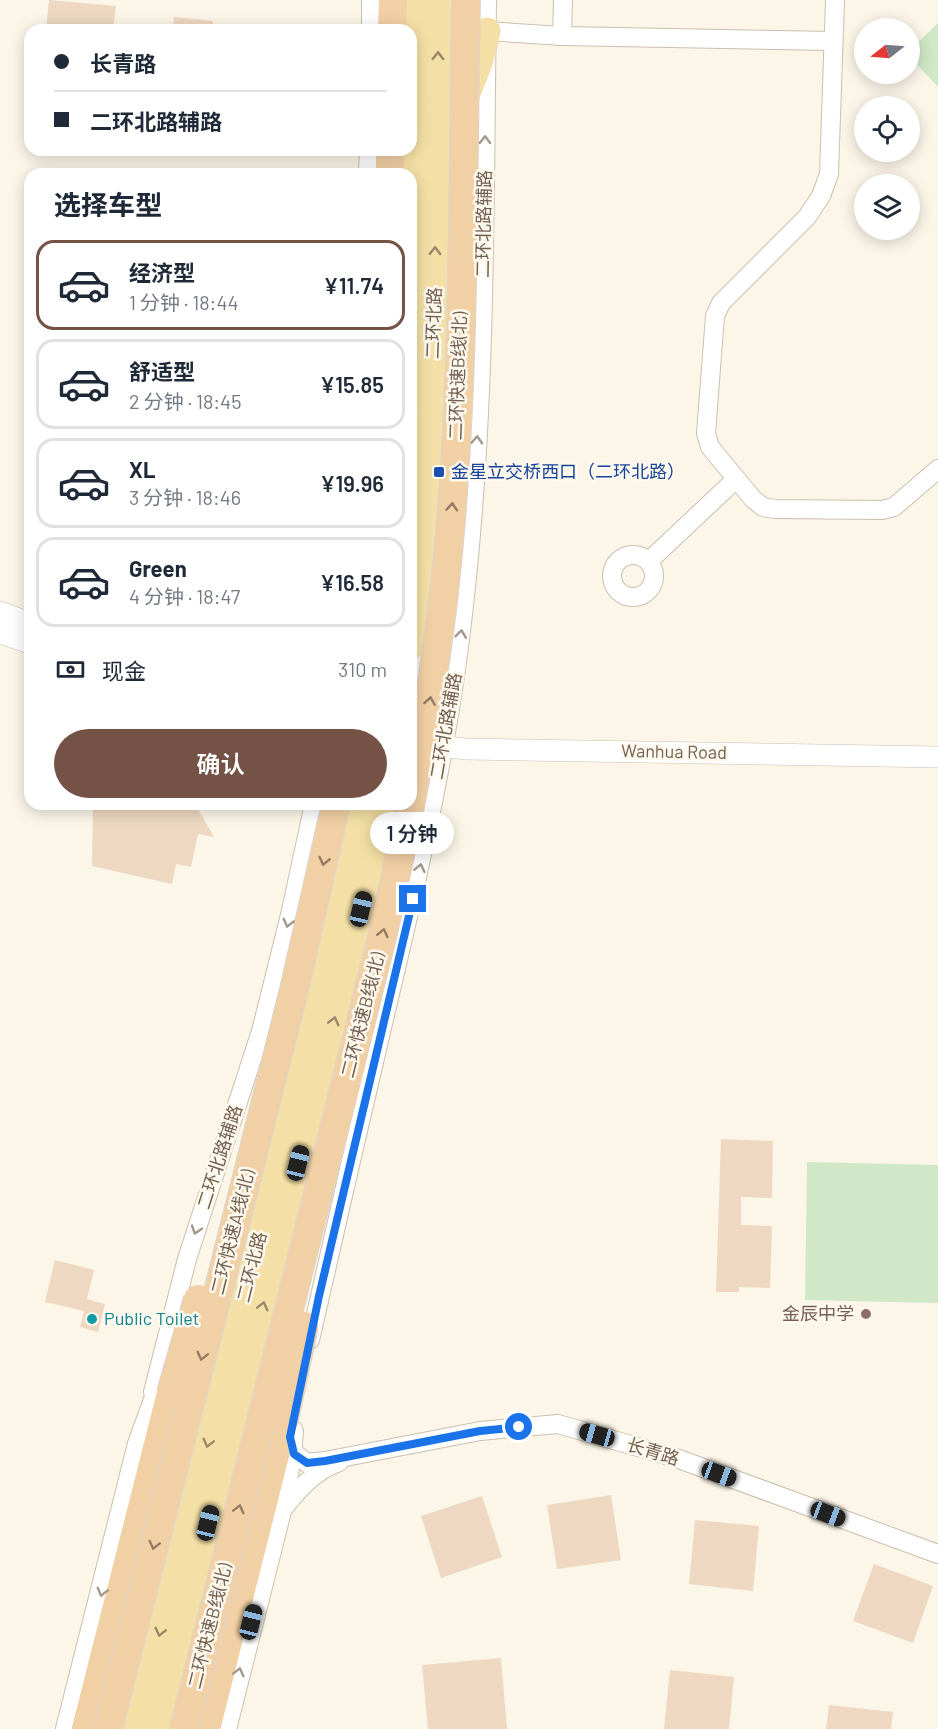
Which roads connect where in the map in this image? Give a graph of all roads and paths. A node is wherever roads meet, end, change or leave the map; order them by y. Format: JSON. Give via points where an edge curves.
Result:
{"nodes":[{"id":1,"x":371,"y":0,"type":"edge"},
{"id":2,"x":393,"y":0,"type":"edge"},
{"id":3,"x":419,"y":0,"type":"edge"},
{"id":4,"x":439,"y":0,"type":"edge"},
{"id":5,"x":466,"y":0,"type":"edge"},
{"id":6,"x":487,"y":0,"type":"edge"},
{"id":7,"x":563,"y":0,"type":"edge"},
{"id":8,"x":834,"y":0,"type":"edge"},
{"id":9,"x":370,"y":24,"type":"edge"},
{"id":10,"x":392,"y":24,"type":"edge"},
{"id":11,"x":487,"y":31,"type":"junction"},
{"id":12,"x":562,"y":36,"type":"junction"},
{"id":13,"x":833,"y":41,"type":"junction"},
{"id":14,"x":417,"y":72,"type":"edge"},
{"id":15,"x":395,"y":156,"type":"edge"},
{"id":16,"x":404,"y":168,"type":"edge"},
{"id":17,"x":416,"y":168,"type":"edge"},
{"id":18,"x":417,"y":178,"type":"edge"},
{"id":19,"x":417,"y":227,"type":"edge"},
{"id":20,"x":938,"y":469,"type":"edge"},
{"id":21,"x":736,"y":479,"type":"junction"},
{"id":22,"x":649,"y":561,"type":"dead end"},
{"id":23,"x":417,"y":593,"type":"edge"},
{"id":24,"x":0,"y":612,"type":"edge"},
{"id":25,"x":24,"y":621,"type":"edge"},
{"id":26,"x":0,"y":633,"type":"edge"},
{"id":27,"x":24,"y":641,"type":"edge"},
{"id":28,"x":417,"y":744,"type":"edge"},
{"id":29,"x":443,"y":747,"type":"junction"},
{"id":30,"x":938,"y":757,"type":"edge"},
{"id":31,"x":417,"y":771,"type":"edge"},
{"id":32,"x":313,"y":810,"type":"edge"},
{"id":33,"x":335,"y":810,"type":"edge"},
{"id":34,"x":362,"y":810,"type":"edge"},
{"id":35,"x":383,"y":810,"type":"edge"},
{"id":36,"x":410,"y":810,"type":"edge"},
{"id":37,"x":310,"y":1075,"type":"junction"},
{"id":38,"x":267,"y":1246,"type":"junction"},
{"id":39,"x":290,"y":1437,"type":"junction"},
{"id":40,"x":357,"y":1455,"type":"junction"},
{"id":41,"x":132,"y":1474,"type":"junction"},
{"id":42,"x":278,"y":1515,"type":"junction"},
{"id":43,"x":938,"y":1554,"type":"edge"},
{"id":44,"x":68,"y":1729,"type":"edge"},
{"id":45,"x":87,"y":1729,"type":"edge"},
{"id":46,"x":108,"y":1729,"type":"edge"},
{"id":47,"x":136,"y":1729,"type":"edge"},
{"id":48,"x":157,"y":1729,"type":"edge"},
{"id":49,"x":184,"y":1729,"type":"edge"},
{"id":50,"x":206,"y":1729,"type":"edge"},
{"id":51,"x":224,"y":1729,"type":"edge"}],
"edges":[{"from":1,"to":9,"type":"street"},
{"from":2,"to":10,"type":"highway"},
{"from":3,"to":14,"type":"main road","name":"二环北路"},
{"from":17,"to":4,"type":"main road","name":"二环北路","one_way":true},
{"from":31,"to":5,"type":"highway","name":"二环快速B线(北)","one_way":true,"bridge":true,"via":[[444,592],[452,498]]},
{"from":6,"to":11,"type":"street","name":"二环北路辅路"},
{"from":7,"to":12,"type":"street"},
{"from":8,"to":13,"type":"street"},
{"from":11,"to":12,"type":"street"},
{"from":11,"to":18,"type":"main road","via":[[476,73],[440,162]]},
{"from":29,"to":11,"type":"street","name":"二环北路辅路","one_way":true,"via":[[460,637],[475,489]]},
{"from":12,"to":13,"type":"street"},
{"from":13,"to":21,"type":"street","via":[[829,174],[821,196],[807,217],[721,303],[715,316],[706,433],[710,447]]},
{"from":15,"to":16,"type":"highway"},
{"from":23,"to":19,"type":"main road","name":"二环北路","one_way":true,"via":[[430,432]]},
{"from":20,"to":21,"type":"street","via":[[894,507],[882,510],[763,507]]},
{"from":21,"to":22,"type":"street"},
{"from":24,"to":25,"type":"street"},
{"from":26,"to":27,"type":"street"},
{"from":28,"to":29,"type":"street","name":"Wanhua Road"},
{"from":29,"to":30,"type":"street","name":"Wanhua Road"},
{"from":39,"to":29,"type":"street","name":"二环北路辅路","one_way":true,"via":[[418,877]]},
{"from":32,"to":41,"type":"street","name":"二环北路辅路","one_way":true,"via":[[267,1008],[184,1269]]},
{"from":33,"to":37,"type":"highway","name":"二环快速A线(北)","one_way":true,"bridge":true,"via":[[311,920]]},
{"from":34,"to":37,"type":"main road","name":"二环北路"},
{"from":37,"to":35,"type":"main road","name":"二环北路","one_way":true,"via":[[356,931]]},
{"from":37,"to":36,"type":"highway","name":"二环快速B线(北)","one_way":true,"bridge":true,"via":[[384,927]]},
{"from":37,"to":38,"type":"main road","name":"二环北路"},
{"from":37,"to":39,"type":"main road","via":[[299,1208]]},
{"from":37,"to":41,"type":"main road","via":[[257,1193],[159,1390]]},
{"from":37,"to":45,"type":"highway","bridge":true,"via":[[212,1253],[176,1371]]},
{"from":37,"to":46,"type":"highway","name":"二环快速A线(北)","one_way":true,"bridge":true},
{"from":49,"to":37,"type":"highway","name":"二环快速B线(北)","one_way":true,"bridge":true},
{"from":37,"to":50,"type":"highway","bridge":true,"via":[[317,1255],[294,1373]]},
{"from":38,"to":47,"type":"main road","name":"二环北路","one_way":true},
{"from":48,"to":38,"type":"main road","name":"二环北路","one_way":true},
{"from":39,"to":40,"type":"street","via":[[294,1454],[307,1463]]},
{"from":39,"to":42,"type":"main road"},
{"from":40,"to":42,"type":"street","via":[[332,1464],[298,1489]]},
{"from":40,"to":43,"type":"street","name":"长青路","via":[[480,1431],[558,1424],[676,1458]]},
{"from":41,"to":44,"type":"main road","one_way":true},
{"from":51,"to":42,"type":"main road","one_way":true}]}
